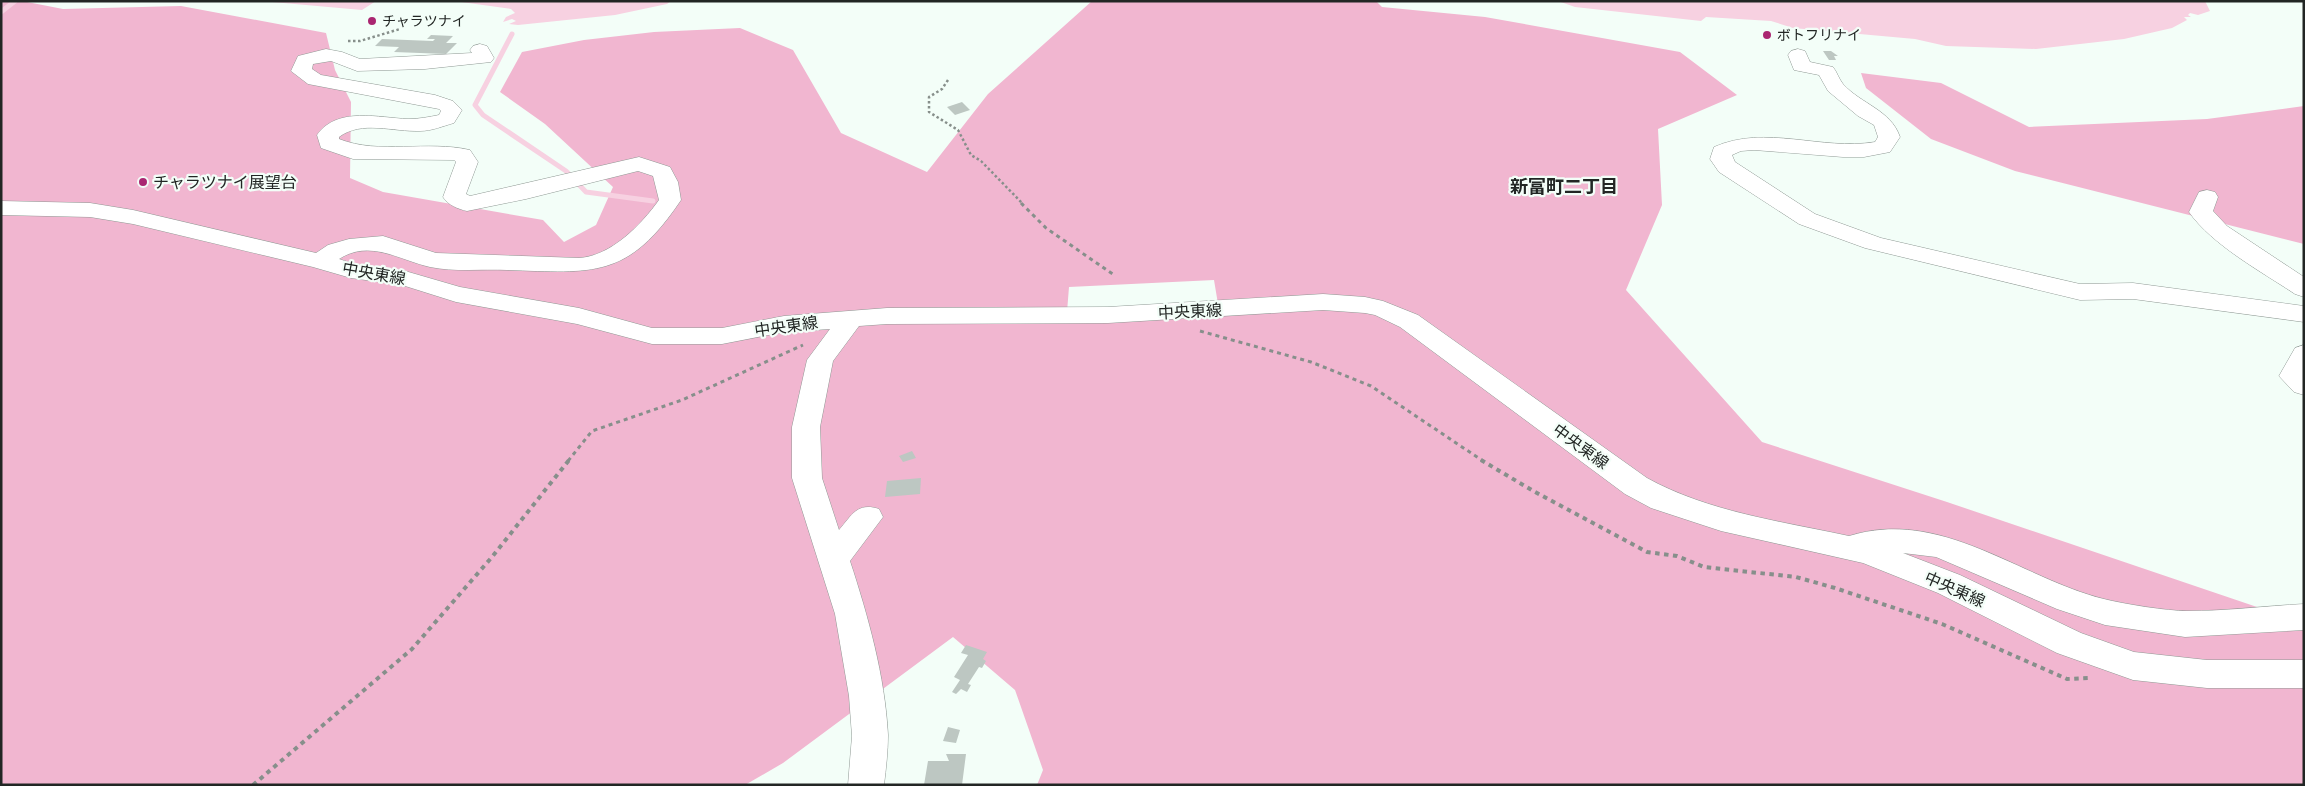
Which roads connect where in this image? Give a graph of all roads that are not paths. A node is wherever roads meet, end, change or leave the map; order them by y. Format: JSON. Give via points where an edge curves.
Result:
{"nodes":[{"id":1,"x":480,"y":50,"type":"dead end"},
{"id":2,"x":1798,"y":55,"type":"dead end"},
{"id":3,"x":2206,"y":197,"type":"dead end"},
{"id":4,"x":1,"y":208,"type":"edge"},
{"id":5,"x":320,"y":261,"type":"junction"},
{"id":6,"x":2304,"y":289,"type":"edge"},
{"id":7,"x":2304,"y":314,"type":"edge"},
{"id":8,"x":852,"y":318,"type":"junction"},
{"id":9,"x":2304,"y":354,"type":"edge"},
{"id":10,"x":2304,"y":386,"type":"edge"},
{"id":11,"x":868,"y":517,"type":"dead end"},
{"id":12,"x":1839,"y":546,"type":"junction"},
{"id":13,"x":832,"y":560,"type":"junction"},
{"id":14,"x":2304,"y":617,"type":"edge"},
{"id":15,"x":2304,"y":674,"type":"edge"},
{"id":16,"x":866,"y":785,"type":"edge"}],
"edges":[{"from":1,"to":5,"type":"street","via":[[484,58],[366,65],[356,65],[326,54],[305,60],[301,71],[315,80],[446,105],[452,110],[447,119],[421,125],[349,122],[328,135],[330,143],[353,152],[450,152],[462,155],[467,162],[454,197],[467,204],[640,164],[662,172],[667,182],[670,200],[661,214],[626,249],[593,264],[433,260],[383,243],[357,244],[337,250]]},
{"from":2,"to":7,"type":"street","via":[[1801,66],[1826,71],[1835,87],[1881,121],[1888,137],[1882,147],[1871,151],[1852,152],[1763,142],[1729,146],[1722,152],[1721,158],[1727,167],[1807,220],[1873,243],[2080,292],[2133,291]]},
{"from":3,"to":6,"type":"street","via":[[2201,212],[2219,231]]},
{"from":4,"to":5,"type":"street","name":"中央東線","via":[[90,210],[133,217]]},
{"from":5,"to":8,"type":"street","name":"中央東線","via":[[351,271],[405,278],[456,294],[579,316],[652,336],[722,336],[784,324]]},
{"from":8,"to":12,"type":"street","name":"中央東線","via":[[1108,315],[1323,302],[1383,309],[1409,322],[1612,469],[1662,500],[1721,520]]},
{"from":8,"to":13,"type":"street","via":[[820,360],[806,427],[807,478]]},
{"from":9,"to":10,"type":"street","via":[[2293,376]]},
{"from":11,"to":13,"type":"street"},
{"from":12,"to":14,"type":"street","via":[[1905,541],[1940,546],[2068,600],[2114,614],[2185,624]]},
{"from":12,"to":15,"type":"street","name":"中央東線","via":[[1868,552],[1949,584],[2069,643],[2133,666],[2208,674]]},
{"from":13,"to":16,"type":"street","via":[[851,614],[866,696],[870,736]]}]}
